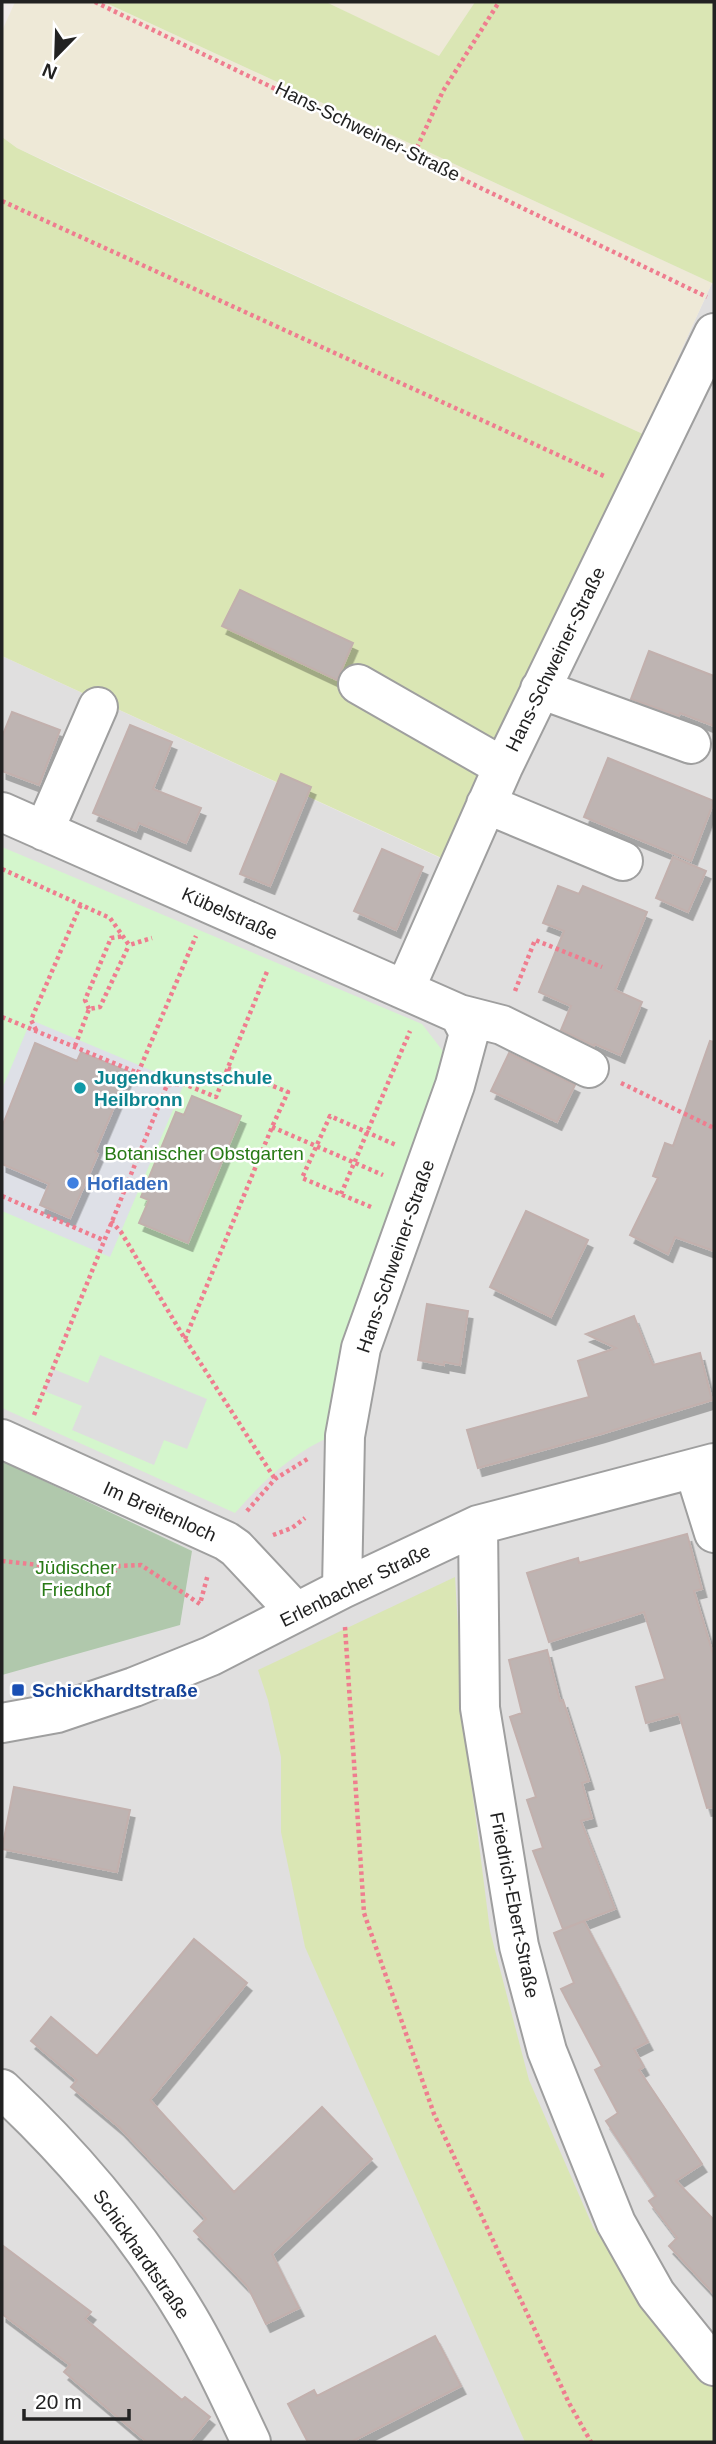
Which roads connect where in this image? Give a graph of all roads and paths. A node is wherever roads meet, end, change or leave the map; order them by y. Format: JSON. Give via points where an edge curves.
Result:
{"nodes":[{"id":1,"x":95,"y":2,"type":"edge"},
{"id":2,"x":499,"y":2,"type":"edge"},
{"id":3,"x":414,"y":154,"type":"junction"},
{"id":4,"x":2,"y":201,"type":"edge"},
{"id":5,"x":714,"y":300,"type":"edge"},
{"id":6,"x":714,"y":333,"type":"edge"},
{"id":7,"x":637,"y":491,"type":"junction"},
{"id":8,"x":358,"y":684,"type":"dead end"},
{"id":9,"x":540,"y":689,"type":"junction"},
{"id":10,"x":98,"y":707,"type":"dead end"},
{"id":11,"x":691,"y":744,"type":"dead end"},
{"id":12,"x":503,"y":766,"type":"junction"},
{"id":13,"x":486,"y":804,"type":"junction"},
{"id":14,"x":2,"y":812,"type":"edge"},
{"id":15,"x":44,"y":831,"type":"junction"},
{"id":16,"x":622,"y":861,"type":"dead end"},
{"id":17,"x":2,"y":869,"type":"edge"},
{"id":18,"x":209,"y":903,"type":"junction"},
{"id":19,"x":81,"y":904,"type":"junction"},
{"id":20,"x":124,"y":936,"type":"junction"},
{"id":21,"x":152,"y":938,"type":"dead end"},
{"id":22,"x":129,"y":945,"type":"junction"},
{"id":23,"x":270,"y":965,"type":"dead end"},
{"id":24,"x":602,"y":967,"type":"dead end"},
{"id":25,"x":405,"y":989,"type":"junction"},
{"id":26,"x":89,"y":1009,"type":"junction"},
{"id":27,"x":459,"y":1014,"type":"junction"},
{"id":28,"x":2,"y":1017,"type":"edge"},
{"id":29,"x":502,"y":1025,"type":"junction"},
{"id":30,"x":413,"y":1026,"type":"dead end"},
{"id":31,"x":36,"y":1031,"type":"junction"},
{"id":32,"x":75,"y":1046,"type":"junction"},
{"id":33,"x":227,"y":1068,"type":"junction"},
{"id":34,"x":589,"y":1068,"type":"joint"},
{"id":35,"x":138,"y":1073,"type":"junction"},
{"id":36,"x":167,"y":1085,"type":"junction"},
{"id":37,"x":272,"y":1127,"type":"junction"},
{"id":38,"x":714,"y":1128,"type":"edge"},
{"id":39,"x":367,"y":1132,"type":"junction"},
{"id":40,"x":316,"y":1146,"type":"junction"},
{"id":41,"x":400,"y":1147,"type":"dead end"},
{"id":42,"x":354,"y":1162,"type":"junction"},
{"id":43,"x":387,"y":1177,"type":"dead end"},
{"id":44,"x":341,"y":1194,"type":"junction"},
{"id":45,"x":2,"y":1196,"type":"edge"},
{"id":46,"x":374,"y":1208,"type":"dead end"},
{"id":47,"x":111,"y":1220,"type":"junction"},
{"id":48,"x":103,"y":1240,"type":"junction"},
{"id":49,"x":185,"y":1339,"type":"junction"},
{"id":50,"x":11,"y":1443,"type":"edge"},
{"id":51,"x":704,"y":1466,"type":"edge"},
{"id":52,"x":343,"y":1477,"type":"junction"},
{"id":53,"x":275,"y":1479,"type":"dead end"},
{"id":54,"x":478,"y":1525,"type":"junction"},
{"id":55,"x":714,"y":1533,"type":"edge"},
{"id":56,"x":236,"y":1548,"type":"junction"},
{"id":57,"x":2,"y":1561,"type":"edge"},
{"id":58,"x":342,"y":1589,"type":"junction"},
{"id":59,"x":184,"y":1595,"type":"dead end"},
{"id":60,"x":296,"y":1612,"type":"junction"},
{"id":61,"x":2,"y":1723,"type":"edge"},
{"id":62,"x":2,"y":2089,"type":"edge"},
{"id":63,"x":714,"y":2366,"type":"edge"},
{"id":64,"x":251,"y":2442,"type":"edge"},
{"id":65,"x":591,"y":2442,"type":"edge"}],
"edges":[{"from":1,"to":3,"type":"path","name":"Hans-Schweiner-Straße"},
{"from":2,"to":3,"type":"path","via":[[443,91]]},
{"from":3,"to":5,"type":"path","name":"Hans-Schweiner-Straße"},
{"from":4,"to":7,"type":"path"},
{"from":6,"to":7,"type":"street","name":"Hans-Schweiner-Straße"},
{"from":7,"to":9,"type":"street","name":"Hans-Schweiner-Straße"},
{"from":8,"to":12,"type":"street"},
{"from":9,"to":11,"type":"street"},
{"from":9,"to":12,"type":"street","name":"Hans-Schweiner-Straße"},
{"from":10,"to":15,"type":"street"},
{"from":12,"to":13,"type":"street","name":"Hans-Schweiner-Straße"},
{"from":13,"to":16,"type":"street"},
{"from":13,"to":25,"type":"street","name":"Hans-Schweiner-Straße"},
{"from":14,"to":15,"type":"street","name":"Kübelstraße"},
{"from":15,"to":18,"type":"street","name":"Kübelstraße"},
{"from":17,"to":19,"type":"path"},
{"from":18,"to":25,"type":"street","name":"Kübelstraße"},
{"from":18,"to":35,"type":"path"},
{"from":19,"to":20,"type":"path","via":[[110,918]]},
{"from":19,"to":31,"type":"path","via":[[31,1020]]},
{"from":20,"to":22,"type":"path"},
{"from":20,"to":26,"type":"path","via":[[111,938],[85,1000]]},
{"from":21,"to":22,"type":"path"},
{"from":22,"to":26,"type":"path","via":[[100,1007]]},
{"from":23,"to":33,"type":"path"},
{"from":24,"to":29,"type":"path","via":[[535,940]]},
{"from":25,"to":27,"type":"street","name":"Kübelstraße"},
{"from":26,"to":32,"type":"path"},
{"from":27,"to":29,"type":"street","name":"Kübelstraße"},
{"from":27,"to":52,"type":"street","name":"Hans-Schweiner-Straße","via":[[470,1033],[361,1348],[345,1436]]},
{"from":28,"to":31,"type":"path"},
{"from":29,"to":34,"type":"street","name":"Kübelstraße"},
{"from":30,"to":39,"type":"path"},
{"from":31,"to":32,"type":"path"},
{"from":32,"to":35,"type":"path"},
{"from":33,"to":36,"type":"path","via":[[216,1097],[184,1084]]},
{"from":33,"to":37,"type":"path","via":[[288,1092]]},
{"from":34,"to":38,"type":"path"},
{"from":35,"to":36,"type":"path"},
{"from":36,"to":47,"type":"path"},
{"from":37,"to":40,"type":"path"},
{"from":37,"to":49,"type":"path"},
{"from":39,"to":40,"type":"path","via":[[330,1116]]},
{"from":39,"to":41,"type":"path"},
{"from":39,"to":42,"type":"path"},
{"from":40,"to":42,"type":"path"},
{"from":40,"to":44,"type":"path","via":[[302,1178]]},
{"from":42,"to":43,"type":"path"},
{"from":42,"to":44,"type":"path"},
{"from":44,"to":46,"type":"path"},
{"from":45,"to":48,"type":"path"},
{"from":47,"to":48,"type":"path"},
{"from":47,"to":49,"type":"path"},
{"from":48,"to":50,"type":"path","via":[[53,1369]]},
{"from":49,"to":53,"type":"path"},
{"from":50,"to":56,"type":"street","name":"Im Breitenloch"},
{"from":51,"to":54,"type":"street","name":"Erlenbacher Straße"},
{"from":51,"to":55,"type":"street"},
{"from":52,"to":56,"type":"path","via":[[292,1528]]},
{"from":52,"to":58,"type":"street","name":"Hans-Schweiner-Straße"},
{"from":54,"to":58,"type":"street","name":"Erlenbacher Straße"},
{"from":54,"to":63,"type":"street","name":"Friedrich-Ebert-Straße","via":[[480,1708],[519,1946],[547,2052],[616,2223],[656,2294]]},
{"from":56,"to":60,"type":"street","name":"Im Breitenloch"},
{"from":57,"to":59,"type":"path","via":[[113,1573],[119,1566],[141,1565]]},
{"from":58,"to":60,"type":"street","name":"Erlenbacher Straße"},
{"from":58,"to":65,"type":"path","via":[[364,1913],[434,2114]]},
{"from":60,"to":61,"type":"street","name":"Erlenbacher Straße","via":[[211,1656],[134,1687],[57,1713]]},
{"from":62,"to":64,"type":"street","name":"Schickhardtstraße","via":[[51,2136],[148,2255],[189,2318]]}]}
